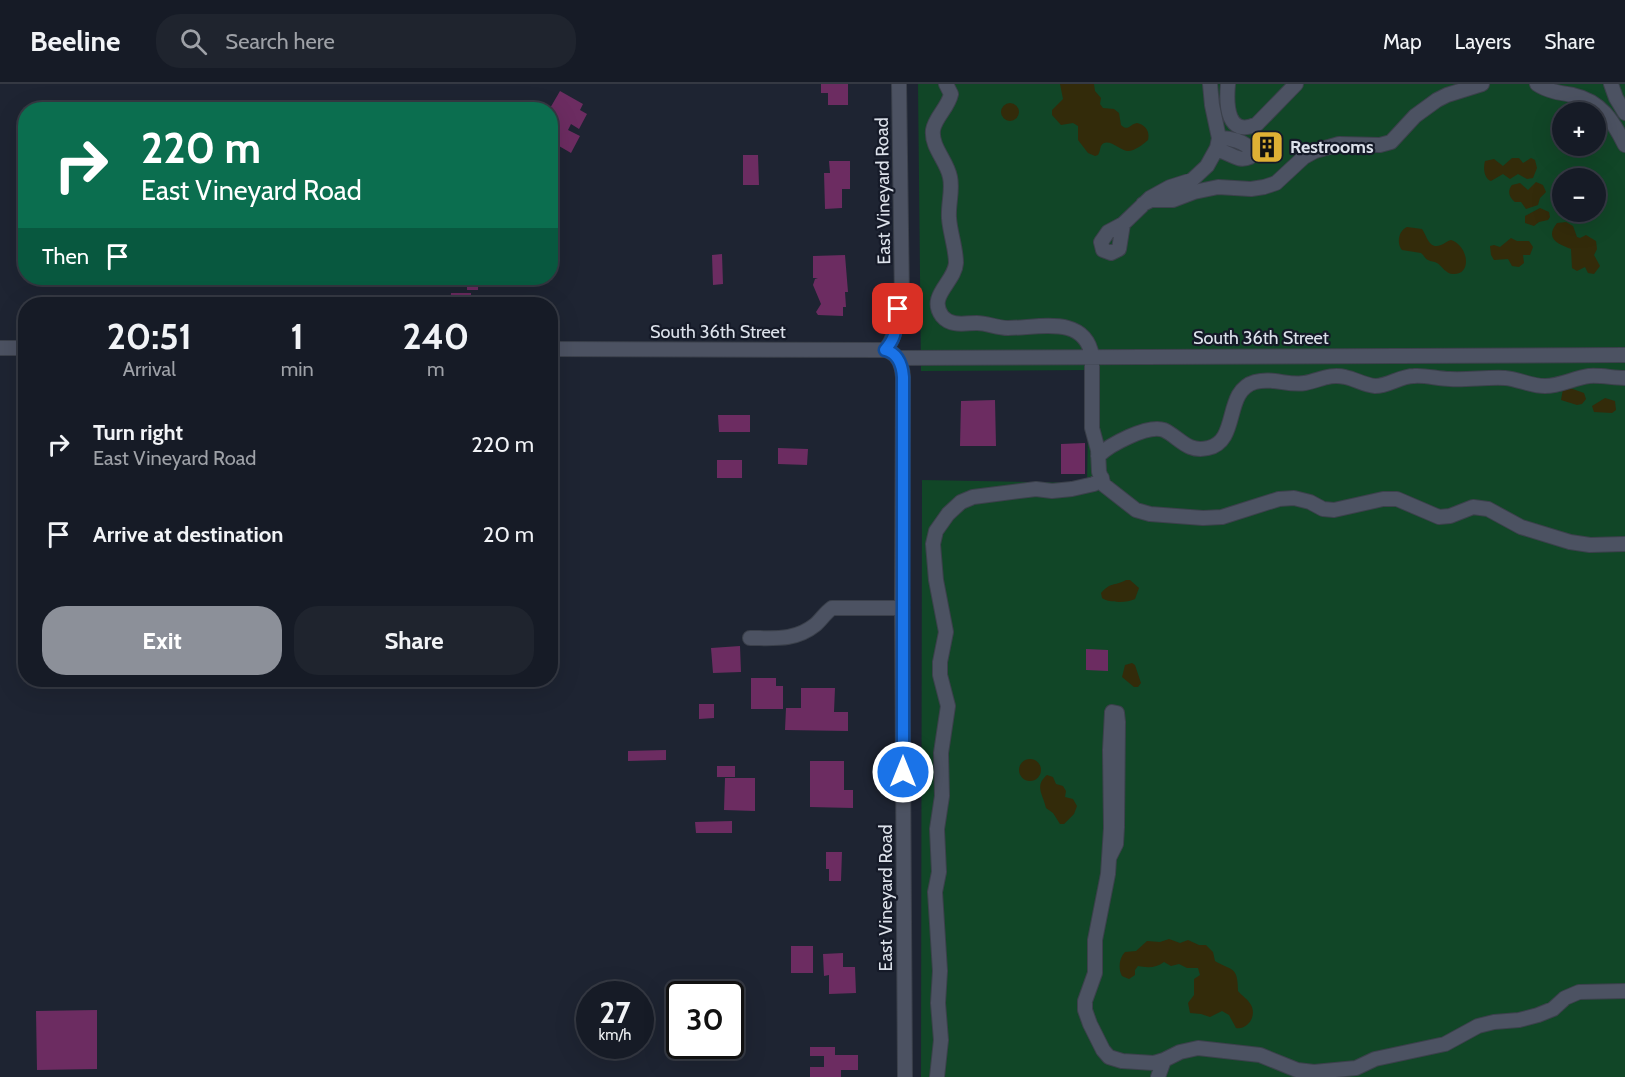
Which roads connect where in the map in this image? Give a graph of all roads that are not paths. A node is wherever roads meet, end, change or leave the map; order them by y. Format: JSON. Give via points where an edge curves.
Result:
{"nodes":[{"id":1,"x":899,"y":84,"type":"edge"},
{"id":2,"x":946,"y":84,"type":"edge"},
{"id":3,"x":1210,"y":84,"type":"edge"},
{"id":4,"x":1228,"y":84,"type":"edge"},
{"id":5,"x":1296,"y":84,"type":"edge"},
{"id":6,"x":1482,"y":84,"type":"edge"},
{"id":7,"x":1536,"y":84,"type":"edge"},
{"id":8,"x":1611,"y":84,"type":"edge"},
{"id":9,"x":1625,"y":113,"type":"edge"},
{"id":10,"x":1625,"y":145,"type":"edge"},
{"id":11,"x":1143,"y":204,"type":"junction"},
{"id":12,"x":1123,"y":224,"type":"dead end"},
{"id":13,"x":0,"y":348,"type":"edge"},
{"id":14,"x":18,"y":348,"type":"edge"},
{"id":15,"x":558,"y":349,"type":"edge"},
{"id":16,"x":885,"y":350,"type":"junction"},
{"id":17,"x":1625,"y":356,"type":"edge"},
{"id":18,"x":1092,"y":357,"type":"junction"},
{"id":19,"x":897,"y":358,"type":"junction"},
{"id":20,"x":1625,"y":378,"type":"edge"},
{"id":21,"x":1098,"y":456,"type":"junction"},
{"id":22,"x":1101,"y":478,"type":"junction"},
{"id":23,"x":1625,"y":544,"type":"edge"},
{"id":24,"x":902,"y":608,"type":"junction"},
{"id":25,"x":750,"y":638,"type":"dead end"},
{"id":26,"x":1109,"y":858,"type":"junction"},
{"id":27,"x":1625,"y":992,"type":"edge"},
{"id":28,"x":1164,"y":1060,"type":"junction"},
{"id":29,"x":905,"y":1077,"type":"edge"},
{"id":30,"x":938,"y":1077,"type":"edge"},
{"id":31,"x":1158,"y":1077,"type":"edge"}],
"edges":[{"from":1,"to":16,"type":"street","name":"East Vineyard Road","via":[[902,300],[897,329]]},
{"from":2,"to":18,"type":"street","via":[[951,94],[933,128],[933,138],[950,175],[949,216],[956,264],[952,277],[939,293],[941,315],[959,324],[1005,328],[1049,325],[1070,329],[1081,334]]},
{"from":3,"to":11,"type":"street","via":[[1217,144],[1207,166],[1192,180],[1159,192]]},
{"from":4,"to":5,"type":"street","via":[[1228,112],[1240,128],[1257,124]]},
{"from":6,"to":11,"type":"street","via":[[1437,100],[1391,142],[1339,144],[1322,149],[1304,157],[1276,183],[1251,189],[1205,189],[1173,200]]},
{"from":7,"to":10,"type":"street","via":[[1578,96],[1604,110]]},
{"from":8,"to":9,"type":"street"},
{"from":11,"to":12,"type":"street"},
{"from":13,"to":14,"type":"street"},
{"from":15,"to":16,"type":"street","name":"South 36th Street"},
{"from":16,"to":19,"type":"street"},
{"from":17,"to":18,"type":"street","name":"South 36th Street"},
{"from":18,"to":19,"type":"street","name":"South 36th Street"},
{"from":18,"to":21,"type":"street","via":[[1092,428]]},
{"from":19,"to":24,"type":"street","name":"East Vineyard Road","via":[[903,377]]},
{"from":20,"to":21,"type":"street","via":[[1589,376],[1553,386],[1505,378],[1426,376],[1410,376],[1378,386],[1343,376],[1305,383],[1253,382],[1236,400],[1224,439],[1216,446],[1194,448],[1156,429],[1126,437]]},
{"from":21,"to":22,"type":"street"},
{"from":22,"to":23,"type":"street","via":[[1119,498],[1150,514],[1222,517],[1279,499],[1294,498],[1334,510],[1397,499],[1439,517],[1473,507],[1488,509],[1521,527],[1570,542]]},
{"from":22,"to":30,"type":"street","via":[[1094,484],[1072,489],[973,496],[948,514],[936,531],[936,580],[946,632],[940,675],[948,706],[941,753],[939,872],[935,892],[940,971]]},
{"from":24,"to":25,"type":"street","via":[[832,609],[796,636]]},
{"from":24,"to":29,"type":"street","name":"East Vineyard Road"},
{"from":26,"to":26,"type":"street","via":[[1116,844],[1117,827],[1118,722],[1117,713],[1112,712]]},
{"from":26,"to":28,"type":"street","via":[[1095,940],[1095,973],[1085,1010],[1109,1057],[1154,1063]]},
{"from":27,"to":28,"type":"street","via":[[1579,992],[1538,1015],[1478,1026],[1445,1044],[1375,1059],[1356,1068],[1297,1070],[1260,1055],[1198,1047]]},
{"from":28,"to":31,"type":"street"}]}
